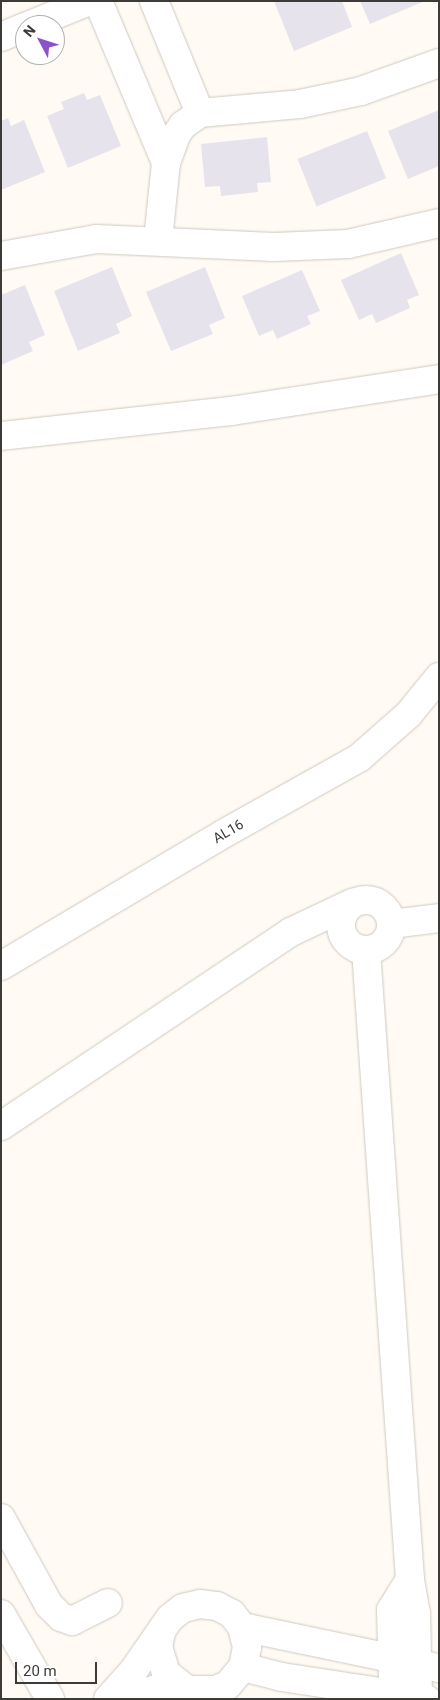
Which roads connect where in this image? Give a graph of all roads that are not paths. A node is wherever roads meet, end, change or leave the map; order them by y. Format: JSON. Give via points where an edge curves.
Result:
{"nodes":[{"id":1,"x":89,"y":1,"type":"edge"},
{"id":2,"x":98,"y":1,"type":"edge"},
{"id":3,"x":154,"y":1,"type":"edge"},
{"id":4,"x":59,"y":7,"type":"edge"},
{"id":5,"x":46,"y":15,"type":"edge"},
{"id":6,"x":15,"y":31,"type":"edge"},
{"id":7,"x":1,"y":36,"type":"edge"},
{"id":8,"x":439,"y":64,"type":"edge"},
{"id":9,"x":200,"y":113,"type":"junction"},
{"id":10,"x":166,"y":163,"type":"junction"},
{"id":11,"x":439,"y":222,"type":"edge"},
{"id":12,"x":158,"y":240,"type":"junction"},
{"id":13,"x":1,"y":256,"type":"edge"},
{"id":14,"x":439,"y":379,"type":"edge"},
{"id":15,"x":1,"y":436,"type":"edge"},
{"id":16,"x":439,"y":677,"type":"edge"},
{"id":17,"x":352,"y":903,"type":"junction"},
{"id":18,"x":439,"y":918,"type":"edge"},
{"id":19,"x":392,"y":924,"type":"junction"},
{"id":20,"x":366,"y":950,"type":"junction"},
{"id":21,"x":1,"y":966,"type":"edge"},
{"id":22,"x":1,"y":1126,"type":"edge"},
{"id":23,"x":1,"y":1518,"type":"edge"},
{"id":24,"x":410,"y":1580,"type":"junction"},
{"id":25,"x":108,"y":1603,"type":"dead end"},
{"id":26,"x":1,"y":1614,"type":"edge"},
{"id":27,"x":242,"y":1627,"type":"junction"},
{"id":28,"x":161,"y":1633,"type":"junction"},
{"id":29,"x":393,"y":1660,"type":"junction"},
{"id":30,"x":429,"y":1666,"type":"edge"},
{"id":31,"x":241,"y":1680,"type":"edge"},
{"id":32,"x":186,"y":1691,"type":"edge"},
{"id":33,"x":412,"y":1696,"type":"edge"},
{"id":34,"x":50,"y":1699,"type":"edge"},
{"id":35,"x":108,"y":1699,"type":"edge"},
{"id":36,"x":125,"y":1699,"type":"edge"}],
"edges":[{"from":1,"to":4,"type":"street"},
{"from":2,"to":10,"type":"street"},
{"from":3,"to":9,"type":"street"},
{"from":4,"to":5,"type":"street"},
{"from":6,"to":7,"type":"street"},
{"from":8,"to":9,"type":"street","via":[[361,91],[300,104]]},
{"from":9,"to":10,"type":"street","via":[[183,125],[176,135]]},
{"from":10,"to":12,"type":"street"},
{"from":11,"to":12,"type":"street","via":[[348,244],[274,247]]},
{"from":12,"to":13,"type":"street","via":[[96,239]]},
{"from":14,"to":15,"type":"street","via":[[231,411]]},
{"from":16,"to":21,"type":"street","name":"AL16","via":[[408,715],[359,758],[223,834]]},
{"from":17,"to":19,"type":"street","via":[[374,900],[387,910]]},
{"from":17,"to":20,"type":"street","via":[[342,916],[342,932],[350,945]]},
{"from":17,"to":22,"type":"street","via":[[291,932]]},
{"from":18,"to":19,"type":"street"},
{"from":19,"to":20,"type":"street","via":[[381,945]]},
{"from":20,"to":24,"type":"street"},
{"from":23,"to":25,"type":"street","via":[[49,1605],[61,1617],[72,1621]]},
{"from":24,"to":29,"type":"street","via":[[392,1610]]},
{"from":24,"to":30,"type":"street"},
{"from":26,"to":34,"type":"street"},
{"from":27,"to":28,"type":"street","via":[[224,1610],[200,1604],[184,1608],[170,1618]]},
{"from":27,"to":29,"type":"street"},
{"from":27,"to":31,"type":"street","via":[[247,1647]]},
{"from":28,"to":32,"type":"street","via":[[160,1660]]},
{"from":28,"to":35,"type":"street"},
{"from":29,"to":30,"type":"street"},
{"from":29,"to":33,"type":"street"},
{"from":30,"to":33,"type":"street"},
{"from":31,"to":32,"type":"street","via":[[215,1690]]},
{"from":31,"to":33,"type":"street","via":[[282,1677]]},
{"from":32,"to":36,"type":"street"}]}
